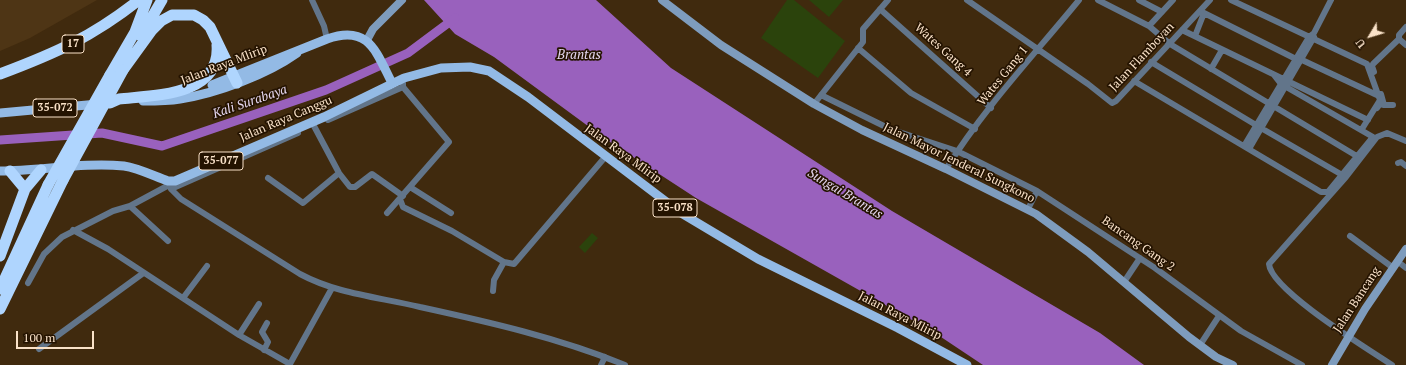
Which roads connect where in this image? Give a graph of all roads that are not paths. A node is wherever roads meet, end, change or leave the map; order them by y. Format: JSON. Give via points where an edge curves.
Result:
{"nodes":[{"id":1,"x":132,"y":0,"type":"edge"},
{"id":2,"x":139,"y":0,"type":"edge"},
{"id":3,"x":147,"y":0,"type":"edge"},
{"id":4,"x":162,"y":0,"type":"edge"},
{"id":5,"x":312,"y":0,"type":"edge"},
{"id":6,"x":402,"y":0,"type":"edge"},
{"id":7,"x":662,"y":0,"type":"edge"},
{"id":8,"x":967,"y":0,"type":"edge"},
{"id":9,"x":1079,"y":0,"type":"edge"},
{"id":10,"x":1098,"y":0,"type":"edge"},
{"id":11,"x":1141,"y":0,"type":"edge"},
{"id":12,"x":1173,"y":0,"type":"edge"},
{"id":13,"x":1210,"y":0,"type":"edge"},
{"id":14,"x":1231,"y":0,"type":"edge"},
{"id":15,"x":1331,"y":0,"type":"edge"},
{"id":16,"x":886,"y":1,"type":"edge"},
{"id":17,"x":976,"y":2,"type":"edge"},
{"id":18,"x":880,"y":9,"type":"junction"},
{"id":19,"x":1162,"y":12,"type":"junction"},
{"id":20,"x":1202,"y":12,"type":"junction"},
{"id":21,"x":1149,"y":26,"type":"junction"},
{"id":22,"x":1406,"y":27,"type":"edge"},
{"id":23,"x":1182,"y":30,"type":"junction"},
{"id":24,"x":1195,"y":36,"type":"junction"},
{"id":25,"x":1312,"y":36,"type":"junction"},
{"id":26,"x":327,"y":39,"type":"junction"},
{"id":27,"x":1399,"y":39,"type":"junction"},
{"id":28,"x":217,"y":42,"type":"junction"},
{"id":29,"x":370,"y":43,"type":"junction"},
{"id":30,"x":1170,"y":44,"type":"junction"},
{"id":31,"x":1406,"y":45,"type":"edge"},
{"id":32,"x":858,"y":48,"type":"junction"},
{"id":33,"x":1039,"y":49,"type":"junction"},
{"id":34,"x":1222,"y":50,"type":"junction"},
{"id":35,"x":1299,"y":60,"type":"junction"},
{"id":36,"x":1152,"y":62,"type":"junction"},
{"id":37,"x":124,"y":67,"type":"junction"},
{"id":38,"x":0,"y":68,"type":"edge"},
{"id":39,"x":1210,"y":69,"type":"junction"},
{"id":40,"x":0,"y":74,"type":"edge"},
{"id":41,"x":235,"y":80,"type":"junction"},
{"id":42,"x":1134,"y":81,"type":"junction"},
{"id":43,"x":392,"y":82,"type":"junction"},
{"id":44,"x":403,"y":82,"type":"junction"},
{"id":45,"x":1285,"y":82,"type":"junction"},
{"id":46,"x":821,"y":95,"type":"junction"},
{"id":47,"x":1379,"y":96,"type":"junction"},
{"id":48,"x":110,"y":103,"type":"junction"},
{"id":49,"x":814,"y":104,"type":"junction"},
{"id":50,"x":1272,"y":104,"type":"junction"},
{"id":51,"x":1384,"y":105,"type":"junction"},
{"id":52,"x":1393,"y":105,"type":"dead end"},
{"id":53,"x":991,"y":108,"type":"junction"},
{"id":54,"x":1374,"y":112,"type":"dead end"},
{"id":55,"x":0,"y":113,"type":"edge"},
{"id":56,"x":1368,"y":120,"type":"junction"},
{"id":57,"x":314,"y":126,"type":"junction"},
{"id":58,"x":1258,"y":127,"type":"junction"},
{"id":59,"x":890,"y":129,"type":"junction"},
{"id":60,"x":974,"y":129,"type":"junction"},
{"id":61,"x":1362,"y":130,"type":"junction"},
{"id":62,"x":885,"y":141,"type":"junction"},
{"id":63,"x":1406,"y":141,"type":"edge"},
{"id":64,"x":1246,"y":147,"type":"junction"},
{"id":65,"x":957,"y":151,"type":"junction"},
{"id":66,"x":606,"y":156,"type":"junction"},
{"id":67,"x":1359,"y":158,"type":"junction"},
{"id":68,"x":1398,"y":163,"type":"dead end"},
{"id":69,"x":1406,"y":166,"type":"edge"},
{"id":70,"x":946,"y":168,"type":"junction"},
{"id":71,"x":41,"y":170,"type":"junction"},
{"id":72,"x":5,"y":171,"type":"edge"},
{"id":73,"x":340,"y":173,"type":"junction"},
{"id":74,"x":1344,"y":176,"type":"junction"},
{"id":75,"x":268,"y":178,"type":"dead end"},
{"id":76,"x":169,"y":185,"type":"junction"},
{"id":77,"x":410,"y":187,"type":"junction"},
{"id":78,"x":25,"y":189,"type":"junction"},
{"id":79,"x":1038,"y":191,"type":"junction"},
{"id":80,"x":401,"y":198,"type":"junction"},
{"id":81,"x":130,"y":206,"type":"junction"},
{"id":82,"x":1028,"y":209,"type":"junction"},
{"id":83,"x":387,"y":212,"type":"dead end"},
{"id":84,"x":451,"y":213,"type":"dead end"},
{"id":85,"x":73,"y":230,"type":"junction"},
{"id":86,"x":1350,"y":236,"type":"dead end"},
{"id":87,"x":168,"y":241,"type":"dead end"},
{"id":88,"x":1406,"y":249,"type":"edge"},
{"id":89,"x":0,"y":256,"type":"edge"},
{"id":90,"x":1140,"y":258,"type":"junction"},
{"id":91,"x":504,"y":262,"type":"junction"},
{"id":92,"x":1395,"y":264,"type":"junction"},
{"id":93,"x":207,"y":266,"type":"dead end"},
{"id":94,"x":1406,"y":268,"type":"edge"},
{"id":95,"x":142,"y":274,"type":"junction"},
{"id":96,"x":1124,"y":282,"type":"junction"},
{"id":97,"x":28,"y":283,"type":"dead end"},
{"id":98,"x":332,"y":288,"type":"junction"},
{"id":99,"x":0,"y":289,"type":"edge"},
{"id":100,"x":492,"y":291,"type":"dead end"},
{"id":101,"x":183,"y":298,"type":"junction"},
{"id":102,"x":259,"y":304,"type":"dead end"},
{"id":103,"x":0,"y":309,"type":"edge"},
{"id":104,"x":1219,"y":316,"type":"junction"},
{"id":105,"x":268,"y":324,"type":"dead end"},
{"id":106,"x":239,"y":335,"type":"junction"},
{"id":107,"x":1348,"y":336,"type":"junction"},
{"id":108,"x":1200,"y":345,"type":"junction"},
{"id":109,"x":39,"y":348,"type":"dead end"},
{"id":110,"x":264,"y":350,"type":"junction"},
{"id":111,"x":605,"y":357,"type":"junction"},
{"id":112,"x":291,"y":365,"type":"edge"},
{"id":113,"x":600,"y":365,"type":"edge"},
{"id":114,"x":625,"y":365,"type":"edge"},
{"id":115,"x":966,"y":365,"type":"edge"},
{"id":116,"x":1233,"y":365,"type":"edge"},
{"id":117,"x":1302,"y":365,"type":"edge"},
{"id":118,"x":1332,"y":365,"type":"edge"},
{"id":119,"x":1392,"y":365,"type":"edge"}],
"edges":[{"from":1,"to":38,"type":"highway","number":"17","via":[[91,29],[43,52]]},
{"from":2,"to":40,"type":"highway","number":"17","via":[[107,25],[75,43],[49,56]]},
{"from":3,"to":99,"type":"highway","bridge":true,"via":[[135,32],[48,185]]},
{"from":4,"to":37,"type":"highway"},
{"from":5,"to":26,"type":"street"},
{"from":6,"to":29,"type":"main road","via":[[373,29]]},
{"from":7,"to":49,"type":"main road","name":"Jalan Mayor Jenderal Sungkono","via":[[738,57]]},
{"from":8,"to":17,"type":"street"},
{"from":9,"to":33,"type":"street","name":"Wates Gang 1"},
{"from":10,"to":21,"type":"street"},
{"from":11,"to":19,"type":"street"},
{"from":12,"to":19,"type":"street"},
{"from":13,"to":20,"type":"street","name":"Jalan Flamboyan"},
{"from":14,"to":25,"type":"street"},
{"from":15,"to":25,"type":"street"},
{"from":16,"to":18,"type":"street"},
{"from":17,"to":33,"type":"street"},
{"from":18,"to":32,"type":"street","via":[[863,29],[863,42]]},
{"from":18,"to":53,"type":"street","name":"Wates Gang 4"},
{"from":19,"to":21,"type":"street"},
{"from":20,"to":23,"type":"street","name":"Jalan Flamboyan"},
{"from":20,"to":24,"type":"street"},
{"from":20,"to":35,"type":"street"},
{"from":21,"to":30,"type":"street"},
{"from":22,"to":27,"type":"street","via":[[1399,35]]},
{"from":23,"to":24,"type":"street"},
{"from":23,"to":30,"type":"street","name":"Jalan Flamboyan"},
{"from":24,"to":34,"type":"street"},
{"from":25,"to":35,"type":"street"},
{"from":25,"to":47,"type":"street","via":[[1367,64]]},
{"from":26,"to":29,"type":"main road","name":"Jalan Raya Mlirip","number":"35-072","via":[[346,35]]},
{"from":26,"to":41,"type":"main road","name":"Jalan Raya Mlirip","number":"35-072","via":[[297,53],[285,62]]},
{"from":27,"to":31,"type":"street"},
{"from":27,"to":51,"type":"street","via":[[1372,66]]},
{"from":28,"to":37,"type":"highway","via":[[203,20],[194,15],[172,15],[152,30]]},
{"from":28,"to":41,"type":"highway"},
{"from":28,"to":48,"type":"highway","via":[[216,65],[200,82],[176,92],[119,99]]},
{"from":29,"to":43,"type":"main road"},
{"from":30,"to":36,"type":"street","name":"Jalan Flamboyan"},
{"from":30,"to":39,"type":"street"},
{"from":32,"to":46,"type":"street"},
{"from":32,"to":60,"type":"street","via":[[912,93]]},
{"from":33,"to":42,"type":"street","name":"Jalan Flamboyan","via":[[1112,103]]},
{"from":33,"to":53,"type":"street","name":"Wates Gang 1"},
{"from":34,"to":39,"type":"street"},
{"from":34,"to":45,"type":"street"},
{"from":35,"to":45,"type":"street"},
{"from":35,"to":47,"type":"street"},
{"from":36,"to":42,"type":"street","name":"Jalan Flamboyan"},
{"from":36,"to":58,"type":"street"},
{"from":37,"to":103,"type":"highway","bridge":true,"via":[[63,180]]},
{"from":39,"to":50,"type":"street"},
{"from":41,"to":48,"type":"main road","name":"Jalan Raya Mlirip","number":"35-072","via":[[198,95],[179,99]]},
{"from":42,"to":64,"type":"street"},
{"from":43,"to":44,"type":"main road","name":"Jalan Raya Mlirip","number":"35-078"},
{"from":43,"to":76,"type":"main road","name":"Jalan Raya Canggu","number":"35-077","via":[[324,116]]},
{"from":44,"to":57,"type":"street"},
{"from":44,"to":66,"type":"main road","name":"Jalan Raya Mlirip","number":"35-078","via":[[441,68],[457,66],[489,71]]},
{"from":44,"to":77,"type":"street","via":[[449,142]]},
{"from":45,"to":50,"type":"street"},
{"from":45,"to":56,"type":"street"},
{"from":45,"to":61,"type":"street"},
{"from":46,"to":49,"type":"street"},
{"from":46,"to":59,"type":"street","name":"Bancang Gang 2"},
{"from":47,"to":56,"type":"street","via":[[1379,101]]},
{"from":48,"to":55,"type":"main road","name":"Jalan Raya Mlirip","number":"35-072"},
{"from":49,"to":62,"type":"main road","name":"Jalan Mayor Jenderal Sungkono"},
{"from":50,"to":58,"type":"street"},
{"from":50,"to":67,"type":"street"},
{"from":51,"to":52,"type":"street"},
{"from":51,"to":54,"type":"street","via":[[1378,105]]},
{"from":53,"to":60,"type":"street","name":"Wates Gang 1"},
{"from":56,"to":61,"type":"street"},
{"from":57,"to":73,"type":"street"},
{"from":57,"to":76,"type":"street"},
{"from":58,"to":64,"type":"street"},
{"from":58,"to":74,"type":"street"},
{"from":59,"to":62,"type":"street"},
{"from":59,"to":65,"type":"street","name":"Bancang Gang 2"},
{"from":60,"to":65,"type":"street","name":"Wates Gang 1"},
{"from":61,"to":67,"type":"street","via":[[1373,137]]},
{"from":62,"to":70,"type":"main road","name":"Jalan Mayor Jenderal Sungkono"},
{"from":63,"to":67,"type":"street","via":[[1387,133],[1382,134]]},
{"from":64,"to":74,"type":"street","via":[[1323,193],[1328,192]]},
{"from":65,"to":70,"type":"street","name":"Wates Gang 1"},
{"from":65,"to":79,"type":"street","name":"Bancang Gang 2"},
{"from":66,"to":91,"type":"street","via":[[518,261],[512,264]]},
{"from":66,"to":115,"type":"main road","name":"Jalan Raya Mlirip","number":"35-078","via":[[681,213],[758,258]]},
{"from":67,"to":74,"type":"street"},
{"from":68,"to":69,"type":"street"},
{"from":70,"to":82,"type":"main road","name":"Jalan Mayor Jenderal Sungkono"},
{"from":71,"to":72,"type":"main road"},
{"from":71,"to":76,"type":"main road","via":[[92,165],[126,166]]},
{"from":71,"to":78,"type":"highway"},
{"from":72,"to":78,"type":"highway"},
{"from":73,"to":75,"type":"street","via":[[301,203]]},
{"from":73,"to":80,"type":"street","via":[[352,188],[368,175],[374,174]]},
{"from":74,"to":107,"type":"street","via":[[1269,266],[1290,294]]},
{"from":76,"to":81,"type":"street"},
{"from":76,"to":98,"type":"street","via":[[181,199],[300,274]]},
{"from":77,"to":80,"type":"street"},
{"from":77,"to":84,"type":"street"},
{"from":78,"to":89,"type":"highway"},
{"from":79,"to":82,"type":"street"},
{"from":79,"to":90,"type":"street","name":"Bancang Gang 2"},
{"from":80,"to":83,"type":"street"},
{"from":80,"to":91,"type":"street","via":[[403,207],[452,231]]},
{"from":81,"to":85,"type":"street"},
{"from":81,"to":87,"type":"street"},
{"from":82,"to":96,"type":"main road","name":"Jalan Mayor Jenderal Sungkono"},
{"from":85,"to":95,"type":"street","via":[[108,249]]},
{"from":85,"to":97,"type":"street","via":[[50,246]]},
{"from":86,"to":92,"type":"street"},
{"from":88,"to":92,"type":"main road","name":"Jalan Bancang"},
{"from":90,"to":96,"type":"street"},
{"from":90,"to":104,"type":"street","name":"Bancang Gang 2"},
{"from":91,"to":100,"type":"street","via":[[494,280]]},
{"from":92,"to":94,"type":"street"},
{"from":92,"to":107,"type":"main road","name":"Jalan Bancang"},
{"from":93,"to":101,"type":"street"},
{"from":95,"to":101,"type":"street"},
{"from":95,"to":109,"type":"street"},
{"from":96,"to":108,"type":"main road","name":"Jalan Mayor Jenderal Sungkono"},
{"from":98,"to":111,"type":"street","via":[[475,319],[545,337]]},
{"from":98,"to":112,"type":"street"},
{"from":101,"to":106,"type":"street"},
{"from":102,"to":106,"type":"street"},
{"from":104,"to":108,"type":"street"},
{"from":104,"to":117,"type":"street","name":"Bancang Gang 2"},
{"from":105,"to":110,"type":"street","via":[[262,332],[268,342]]},
{"from":106,"to":110,"type":"street"},
{"from":107,"to":118,"type":"main road","name":"Jalan Bancang"},
{"from":107,"to":119,"type":"street"},
{"from":108,"to":116,"type":"main road","name":"Jalan Mayor Jenderal Sungkono"},
{"from":110,"to":112,"type":"street"},
{"from":111,"to":113,"type":"street"},
{"from":111,"to":114,"type":"street"}]}
